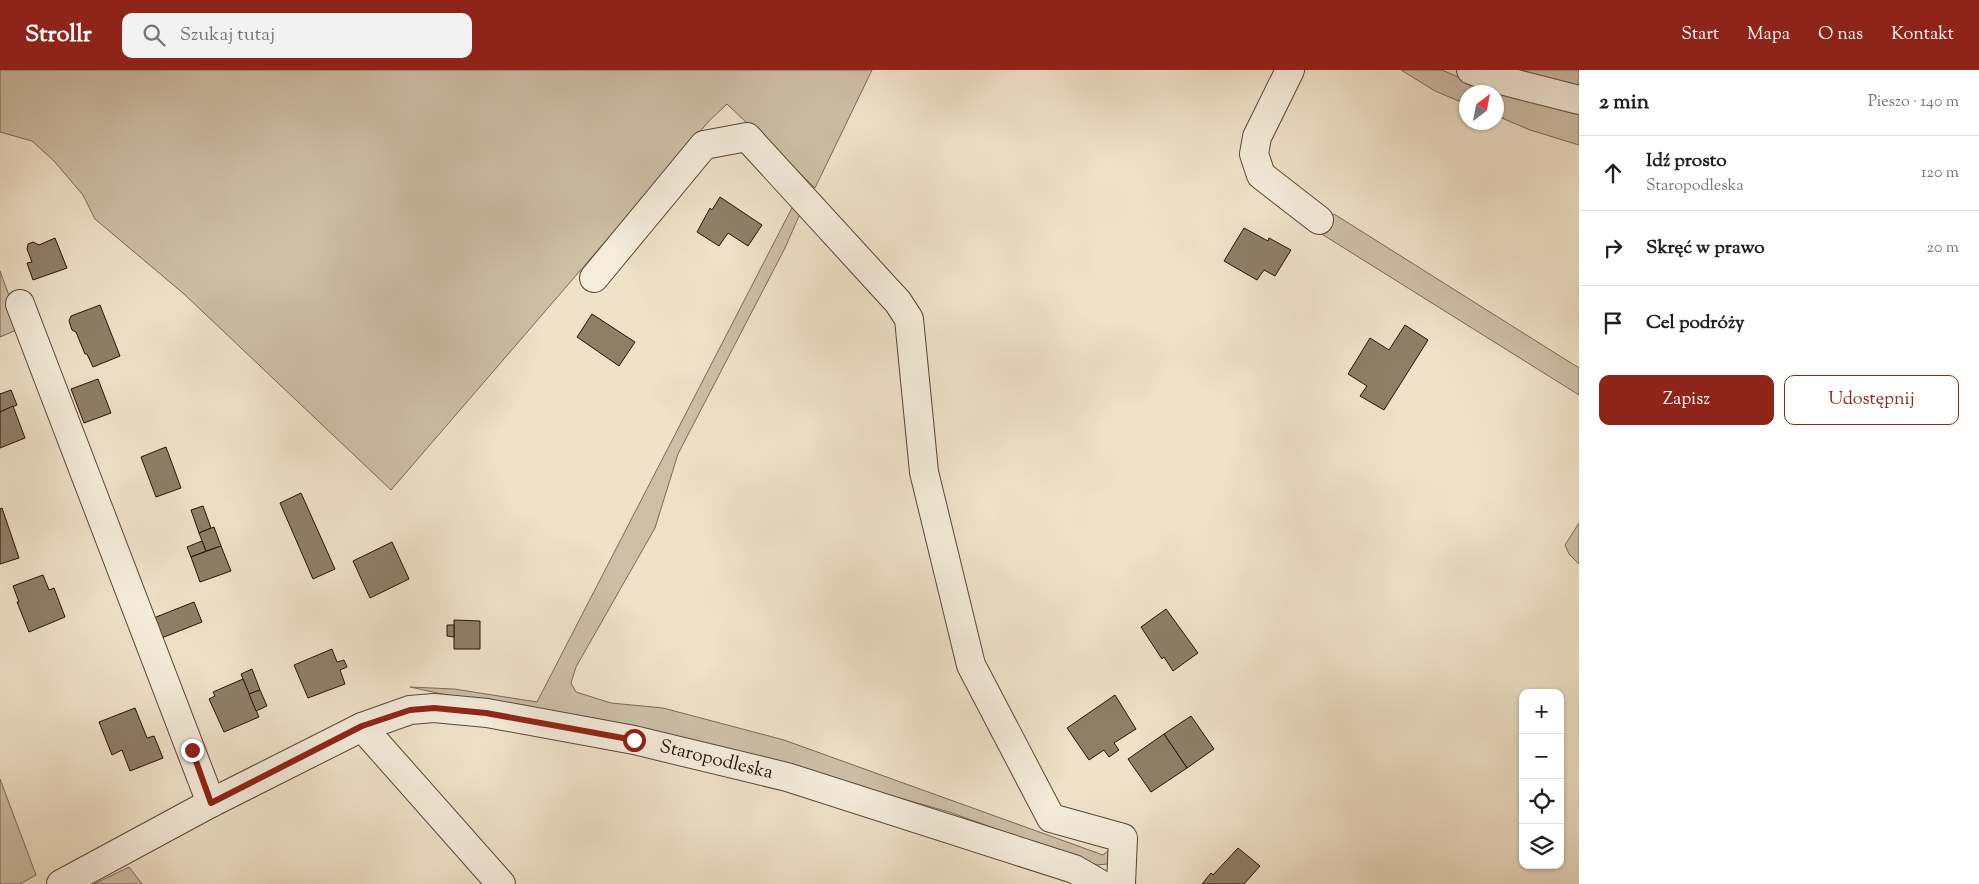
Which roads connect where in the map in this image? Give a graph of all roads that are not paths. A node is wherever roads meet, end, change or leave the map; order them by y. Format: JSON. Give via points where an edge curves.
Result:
{"nodes":[{"id":1,"x":1290,"y":70,"type":"edge"},
{"id":2,"x":1471,"y":70,"type":"edge"},
{"id":3,"x":1579,"y":100,"type":"edge"},
{"id":4,"x":1319,"y":220,"type":"dead end"},
{"id":5,"x":594,"y":278,"type":"dead end"},
{"id":6,"x":20,"y":304,"type":"dead end"},
{"id":7,"x":362,"y":726,"type":"junction"},
{"id":8,"x":211,"y":803,"type":"junction"},
{"id":9,"x":61,"y":884,"type":"edge"},
{"id":10,"x":501,"y":884,"type":"edge"},
{"id":11,"x":1100,"y":884,"type":"edge"},
{"id":12,"x":1120,"y":884,"type":"edge"}],
"edges":[{"from":1,"to":4,"type":"street","via":[[1257,138],[1254,154],[1260,175]]},
{"from":2,"to":3,"type":"street"},
{"from":5,"to":12,"type":"street","via":[[704,145],[747,137],[898,302],[910,319],[924,472],[971,665],[1051,818],[1123,838]]},
{"from":6,"to":8,"type":"street"},
{"from":7,"to":8,"type":"street","name":"Staropodleska"},
{"from":7,"to":10,"type":"street"},
{"from":7,"to":11,"type":"street","name":"Staropodleska","via":[[410,710],[434,708],[486,713],[634,740],[787,777],[1074,869]]},
{"from":8,"to":9,"type":"street","name":"Staropodleska"}]}
